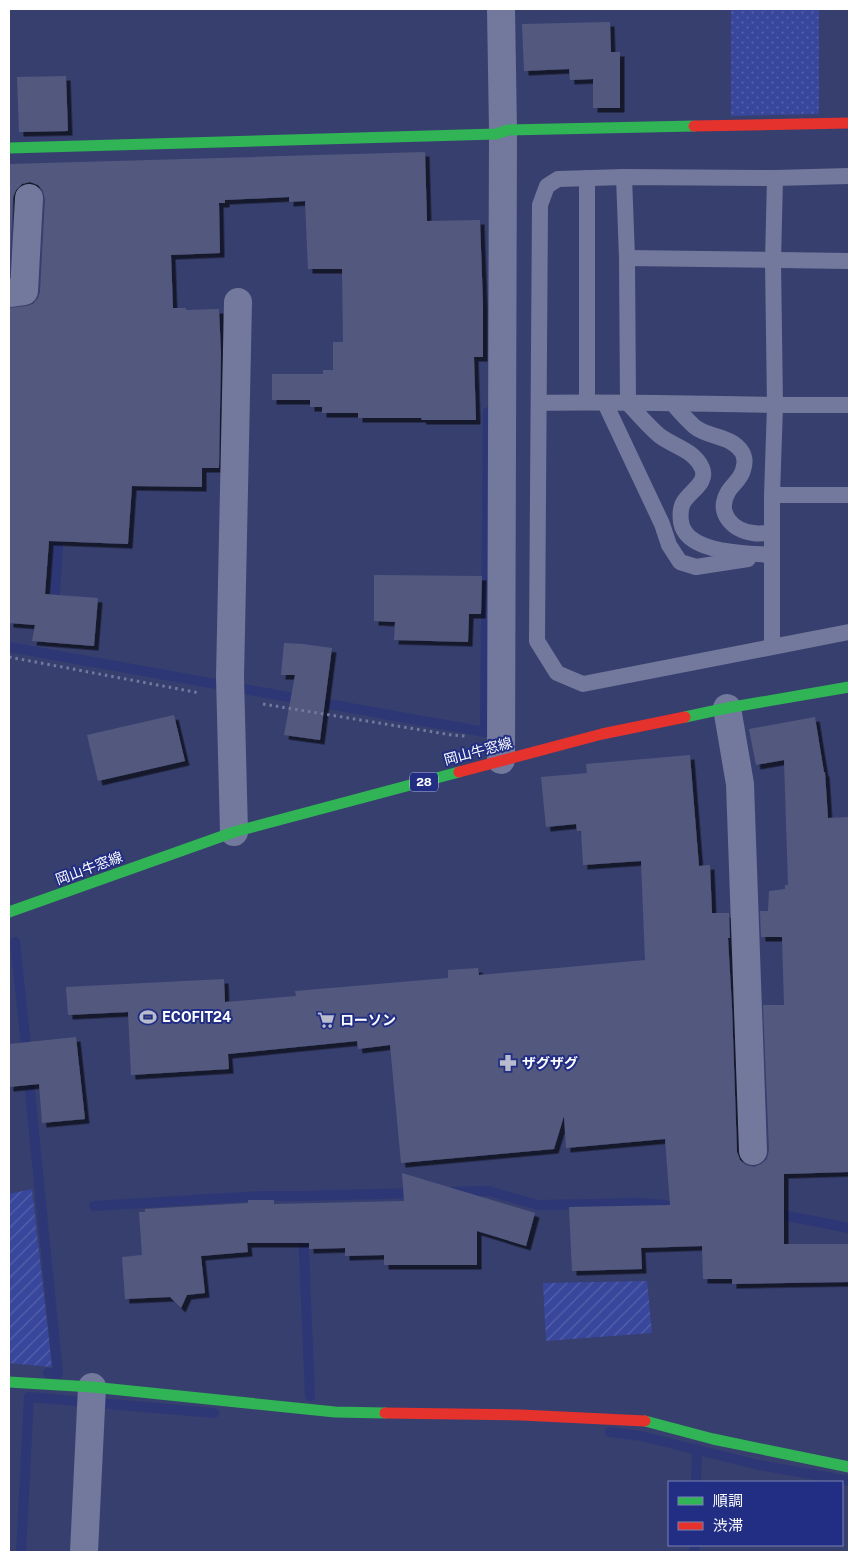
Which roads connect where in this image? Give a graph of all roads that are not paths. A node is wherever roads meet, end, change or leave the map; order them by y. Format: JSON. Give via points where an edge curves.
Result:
{"nodes":[{"id":1,"x":501,"y":9,"type":"edge"},
{"id":2,"x":849,"y":123,"type":"edge"},
{"id":3,"x":499,"y":137,"type":"junction"},
{"id":4,"x":9,"y":148,"type":"edge"},
{"id":5,"x":849,"y":176,"type":"edge"},
{"id":6,"x":624,"y":177,"type":"junction"},
{"id":7,"x":587,"y":178,"type":"junction"},
{"id":8,"x":775,"y":178,"type":"junction"},
{"id":9,"x":28,"y":198,"type":"dead end"},
{"id":10,"x":628,"y":258,"type":"junction"},
{"id":11,"x":774,"y":261,"type":"junction"},
{"id":12,"x":849,"y":261,"type":"edge"},
{"id":13,"x":9,"y":293,"type":"edge"},
{"id":14,"x":238,"y":302,"type":"dead end"},
{"id":15,"x":588,"y":402,"type":"junction"},
{"id":16,"x":539,"y":403,"type":"junction"},
{"id":17,"x":605,"y":403,"type":"junction"},
{"id":18,"x":628,"y":403,"type":"junction"},
{"id":19,"x":673,"y":404,"type":"junction"},
{"id":20,"x":849,"y":405,"type":"edge"},
{"id":21,"x":775,"y":406,"type":"junction"},
{"id":22,"x":772,"y":496,"type":"junction"},
{"id":23,"x":849,"y":496,"type":"edge"},
{"id":24,"x":772,"y":533,"type":"junction"},
{"id":25,"x":772,"y":555,"type":"junction"},
{"id":26,"x":849,"y":632,"type":"edge"},
{"id":27,"x":772,"y":646,"type":"junction"},
{"id":28,"x":849,"y":687,"type":"edge"},
{"id":29,"x":727,"y":708,"type":"junction"},
{"id":30,"x":501,"y":760,"type":"junction"},
{"id":31,"x":234,"y":832,"type":"junction"},
{"id":32,"x":9,"y":912,"type":"edge"},
{"id":33,"x":754,"y":1151,"type":"dead end"},
{"id":34,"x":9,"y":1382,"type":"edge"},
{"id":35,"x":91,"y":1397,"type":"junction"},
{"id":36,"x":849,"y":1467,"type":"edge"},
{"id":37,"x":84,"y":1552,"type":"edge"}],
"edges":[{"from":1,"to":3,"type":"street"},
{"from":2,"to":3,"type":"street","via":[[508,130]]},
{"from":3,"to":4,"type":"street"},
{"from":3,"to":30,"type":"street"},
{"from":5,"to":8,"type":"lane"},
{"from":6,"to":7,"type":"lane"},
{"from":6,"to":8,"type":"lane"},
{"from":6,"to":10,"type":"lane"},
{"from":7,"to":15,"type":"lane"},
{"from":7,"to":16,"type":"lane","via":[[558,179],[548,186],[540,204]]},
{"from":8,"to":11,"type":"lane"},
{"from":9,"to":13,"type":"street","via":[[24,291]]},
{"from":10,"to":11,"type":"lane"},
{"from":10,"to":18,"type":"lane"},
{"from":11,"to":12,"type":"lane"},
{"from":11,"to":21,"type":"lane"},
{"from":14,"to":31,"type":"street","via":[[230,685]]},
{"from":15,"to":16,"type":"lane"},
{"from":15,"to":17,"type":"lane"},
{"from":16,"to":27,"type":"lane","via":[[537,641],[557,673],[583,684]]},
{"from":17,"to":18,"type":"lane"},
{"from":17,"to":25,"type":"lane","via":[[669,545],[680,562],[696,567]]},
{"from":18,"to":19,"type":"lane"},
{"from":18,"to":25,"type":"lane","via":[[661,436],[695,457],[703,470],[700,484],[684,500],[680,510],[682,528],[688,535],[717,550]]},
{"from":19,"to":21,"type":"lane"},
{"from":19,"to":24,"type":"lane","via":[[695,427],[735,444],[742,452],[745,461],[743,471],[723,503],[726,518],[733,525],[752,533]]},
{"from":20,"to":21,"type":"lane"},
{"from":21,"to":22,"type":"lane"},
{"from":22,"to":23,"type":"lane"},
{"from":22,"to":24,"type":"lane"},
{"from":24,"to":25,"type":"lane"},
{"from":25,"to":27,"type":"lane"},
{"from":26,"to":27,"type":"lane"},
{"from":28,"to":29,"type":"street","name":"岡山牛窓線","number":"28"},
{"from":29,"to":30,"type":"street","name":"岡山牛窓線","number":"28","via":[[602,734]]},
{"from":29,"to":33,"type":"street","via":[[740,784]]},
{"from":30,"to":31,"type":"street","name":"岡山牛窓線","number":"28"},
{"from":31,"to":32,"type":"street","name":"岡山牛窓線","number":"28"},
{"from":34,"to":35,"type":"street"},
{"from":35,"to":36,"type":"street","via":[[335,1412],[646,1421],[713,1439]]},
{"from":35,"to":37,"type":"street"}]}
